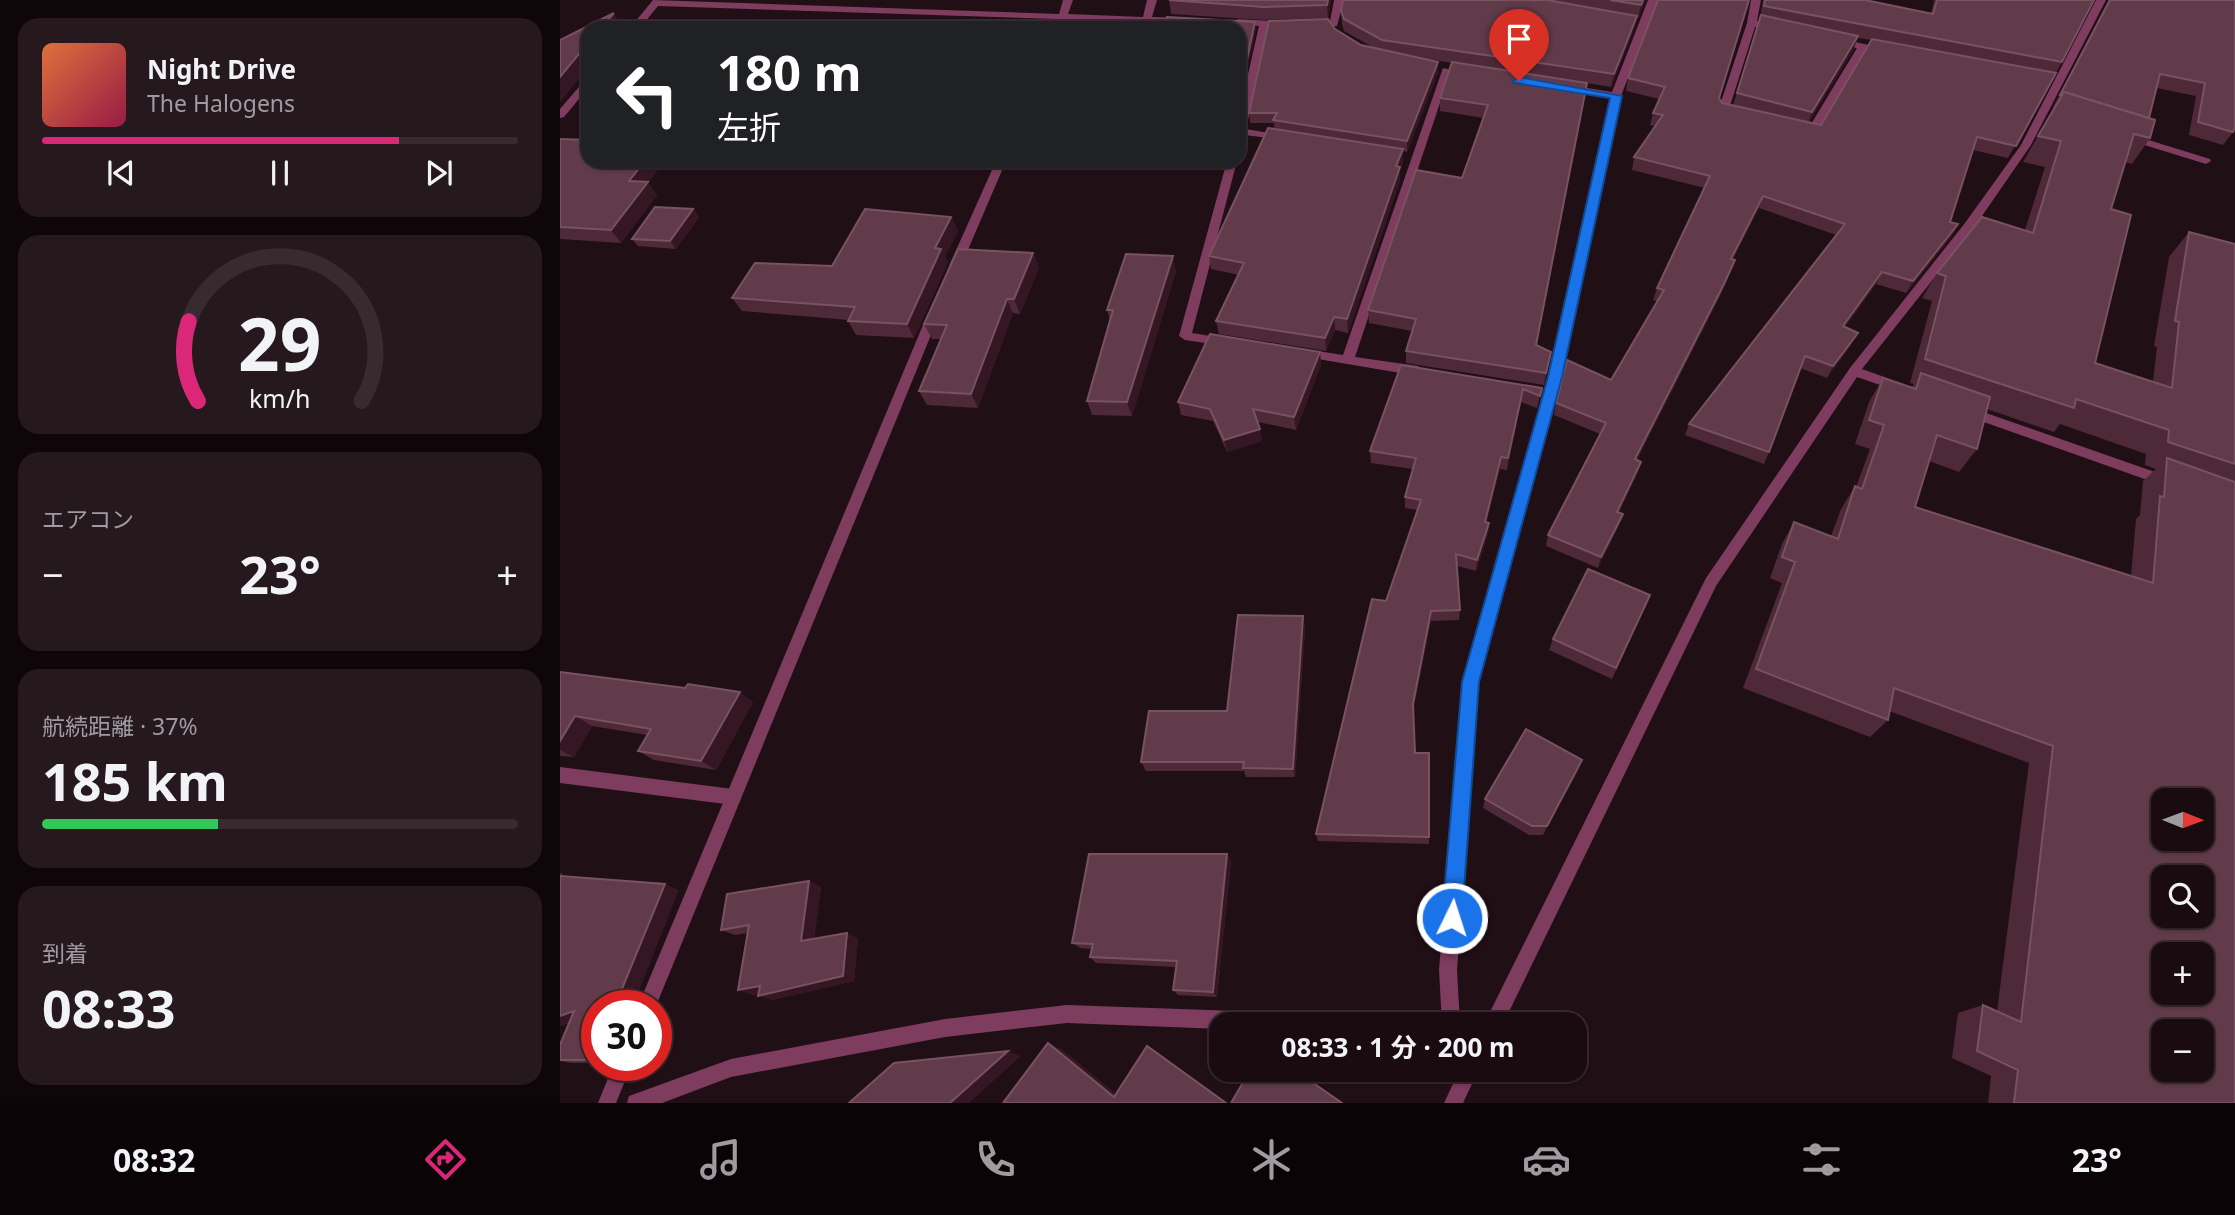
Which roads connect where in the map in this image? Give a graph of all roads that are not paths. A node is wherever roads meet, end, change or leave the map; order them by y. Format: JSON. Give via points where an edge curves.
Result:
{"nodes":[{"id":1,"x":1068,"y":0,"type":"edge"},
{"id":2,"x":1152,"y":0,"type":"edge"},
{"id":3,"x":1339,"y":0,"type":"edge"},
{"id":4,"x":1653,"y":0,"type":"edge"},
{"id":5,"x":1756,"y":0,"type":"edge"},
{"id":6,"x":2101,"y":0,"type":"edge"},
{"id":7,"x":657,"y":2,"type":"edge"},
{"id":8,"x":1063,"y":18,"type":"junction"},
{"id":9,"x":1147,"y":20,"type":"junction"},
{"id":10,"x":641,"y":21,"type":"edge"},
{"id":11,"x":1062,"y":21,"type":"edge"},
{"id":12,"x":1157,"y":21,"type":"edge"},
{"id":13,"x":1752,"y":23,"type":"junction"},
{"id":14,"x":1246,"y":24,"type":"edge"},
{"id":15,"x":1334,"y":24,"type":"junction"},
{"id":16,"x":1292,"y":25,"type":"edge"},
{"id":17,"x":1306,"y":25,"type":"edge"},
{"id":18,"x":1264,"y":26,"type":"junction"},
{"id":19,"x":1789,"y":31,"type":"edge"},
{"id":20,"x":1338,"y":35,"type":"edge"},
{"id":21,"x":1826,"y":38,"type":"edge"},
{"id":22,"x":1863,"y":46,"type":"junction"},
{"id":23,"x":1902,"y":53,"type":"edge"},
{"id":24,"x":1432,"y":67,"type":"edge"},
{"id":25,"x":1446,"y":69,"type":"junction"},
{"id":26,"x":1459,"y":72,"type":"edge"},
{"id":27,"x":2046,"y":80,"type":"edge"},
{"id":28,"x":2059,"y":82,"type":"junction"},
{"id":29,"x":1551,"y":86,"type":"edge"},
{"id":30,"x":581,"y":90,"type":"edge"},
{"id":31,"x":1616,"y":96,"type":"junction"},
{"id":32,"x":1246,"y":107,"type":"edge"},
{"id":33,"x":2044,"y":111,"type":"junction"},
{"id":34,"x":560,"y":115,"type":"edge"},
{"id":35,"x":2057,"y":115,"type":"edge"},
{"id":36,"x":1748,"y":117,"type":"edge"},
{"id":37,"x":1799,"y":130,"type":"edge"},
{"id":38,"x":2119,"y":134,"type":"edge"},
{"id":39,"x":1246,"y":135,"type":"edge"},
{"id":40,"x":1294,"y":140,"type":"edge"},
{"id":41,"x":1402,"y":157,"type":"edge"},
{"id":42,"x":1415,"y":159,"type":"junction"},
{"id":43,"x":2206,"y":160,"type":"dead end"},
{"id":44,"x":998,"y":168,"type":"edge"},
{"id":45,"x":1230,"y":168,"type":"edge"},
{"id":46,"x":1239,"y":344,"type":"edge"},
{"id":47,"x":1293,"y":352,"type":"edge"},
{"id":48,"x":1348,"y":359,"type":"junction"},
{"id":49,"x":1854,"y":371,"type":"junction"},
{"id":50,"x":1429,"y":373,"type":"edge"},
{"id":51,"x":1918,"y":394,"type":"edge"},
{"id":52,"x":1956,"y":407,"type":"edge"},
{"id":53,"x":2185,"y":489,"type":"edge"},
{"id":54,"x":560,"y":775,"type":"edge"},
{"id":55,"x":733,"y":797,"type":"junction"},
{"id":56,"x":654,"y":990,"type":"edge"},
{"id":57,"x":1450,"y":1012,"type":"edge"},
{"id":58,"x":1499,"y":1012,"type":"edge"},
{"id":59,"x":1209,"y":1019,"type":"edge"},
{"id":60,"x":616,"y":1081,"type":"edge"},
{"id":61,"x":607,"y":1103,"type":"edge"},
{"id":62,"x":636,"y":1103,"type":"edge"}],
"edges":[{"from":1,"to":8,"type":"street"},
{"from":2,"to":9,"type":"street"},
{"from":3,"to":15,"type":"street"},
{"from":4,"to":31,"type":"street","via":[[1637,23]]},
{"from":5,"to":13,"type":"street"},
{"from":6,"to":28,"type":"street"},
{"from":7,"to":8,"type":"street"},
{"from":7,"to":10,"type":"street"},
{"from":8,"to":9,"type":"street"},
{"from":8,"to":11,"type":"street"},
{"from":9,"to":12,"type":"street"},
{"from":13,"to":19,"type":"street"},
{"from":13,"to":36,"type":"street","via":[[1723,111]]},
{"from":14,"to":18,"type":"street"},
{"from":15,"to":17,"type":"street"},
{"from":15,"to":20,"type":"street"},
{"from":16,"to":18,"type":"street"},
{"from":18,"to":32,"type":"street"},
{"from":21,"to":22,"type":"street"},
{"from":22,"to":23,"type":"street"},
{"from":22,"to":37,"type":"street","via":[[1811,133]]},
{"from":24,"to":25,"type":"street"},
{"from":25,"to":26,"type":"street"},
{"from":25,"to":42,"type":"street"},
{"from":27,"to":28,"type":"street"},
{"from":28,"to":33,"type":"street"},
{"from":29,"to":31,"type":"street"},
{"from":30,"to":34,"type":"street"},
{"from":31,"to":57,"type":"street","via":[[1471,682],[1448,970]]},
{"from":33,"to":35,"type":"street"},
{"from":33,"to":49,"type":"street","via":[[1969,226]]},
{"from":38,"to":43,"type":"street"},
{"from":39,"to":40,"type":"street"},
{"from":41,"to":42,"type":"street"},
{"from":42,"to":48,"type":"street"},
{"from":44,"to":55,"type":"street"},
{"from":45,"to":46,"type":"street","via":[[1185,336]]},
{"from":47,"to":48,"type":"street"},
{"from":48,"to":50,"type":"street"},
{"from":49,"to":51,"type":"street"},
{"from":49,"to":58,"type":"street","via":[[1711,582]]},
{"from":52,"to":53,"type":"street"},
{"from":54,"to":55,"type":"street"},
{"from":55,"to":56,"type":"street"},
{"from":59,"to":62,"type":"street","via":[[1067,1014],[945,1028],[731,1068]]},
{"from":60,"to":61,"type":"street"}]}
